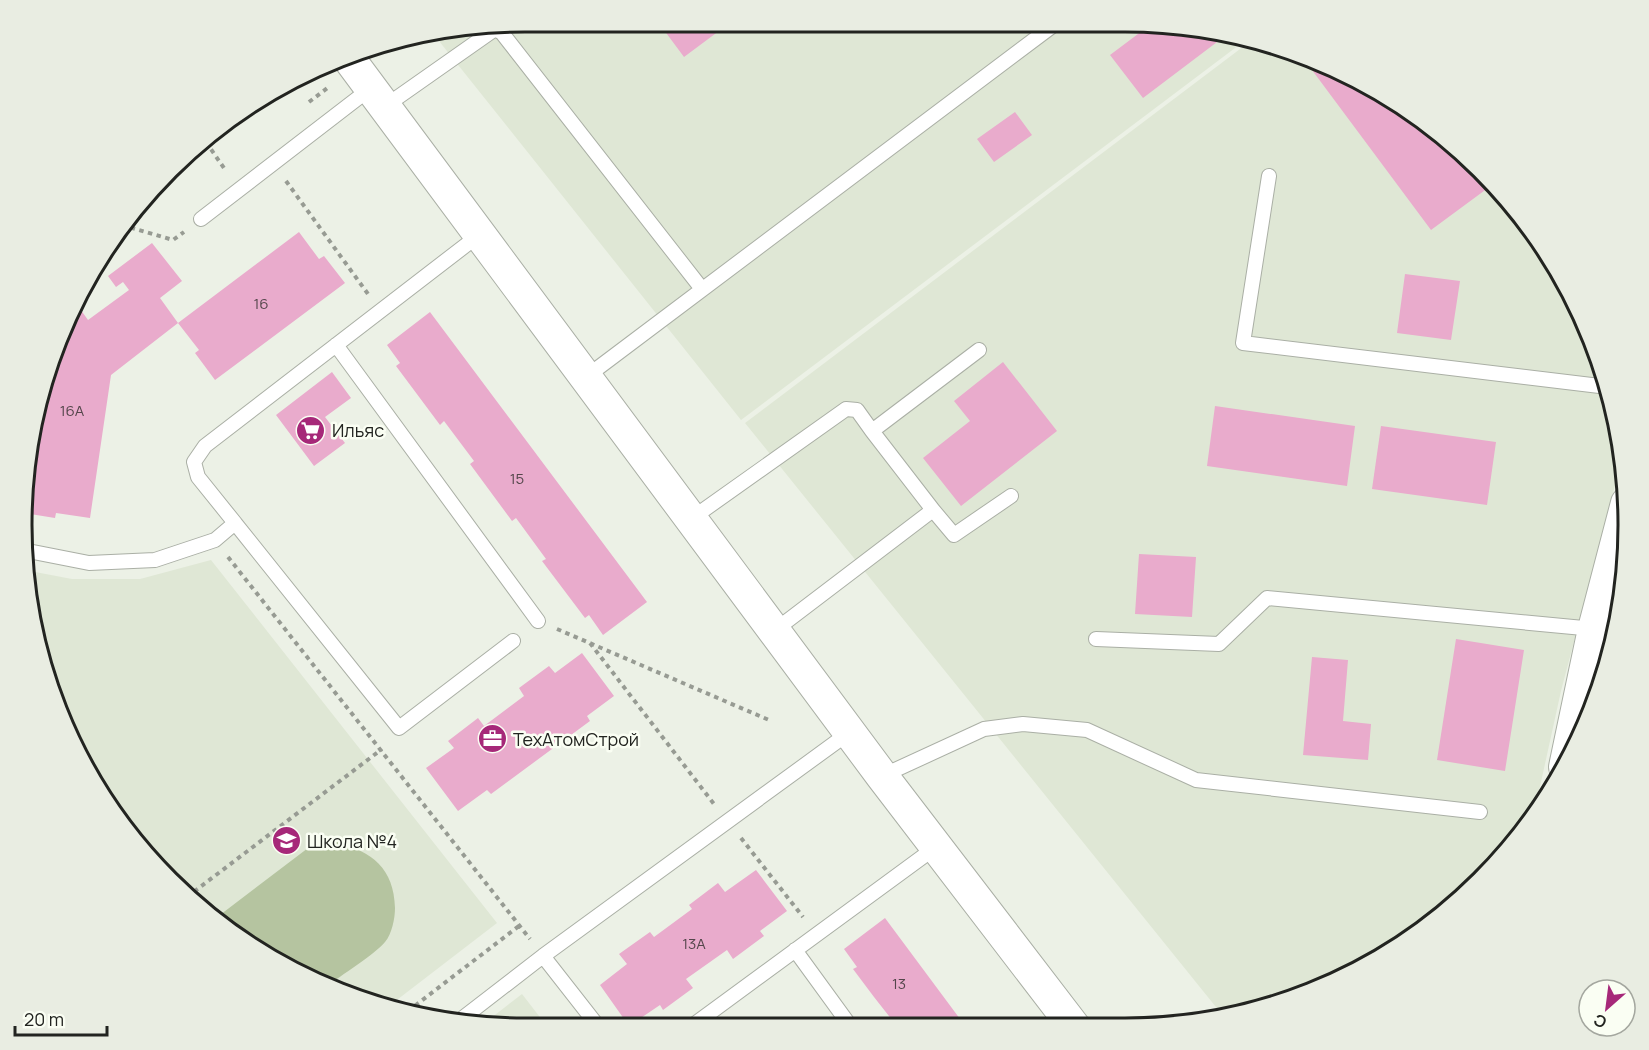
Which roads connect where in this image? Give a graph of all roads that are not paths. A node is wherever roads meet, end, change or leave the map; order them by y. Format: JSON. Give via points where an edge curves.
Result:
{"nodes":[{"id":1,"x":1044,"y":32,"type":"edge"},
{"id":2,"x":501,"y":33,"type":"edge"},
{"id":3,"x":487,"y":34,"type":"edge"},
{"id":4,"x":363,"y":59,"type":"edge"},
{"id":5,"x":378,"y":98,"type":"junction"},
{"id":6,"x":1269,"y":176,"type":"dead end"},
{"id":7,"x":201,"y":219,"type":"road end"},
{"id":8,"x":479,"y":235,"type":"junction"},
{"id":9,"x":702,"y":289,"type":"junction"},
{"id":10,"x":336,"y":345,"type":"junction"},
{"id":11,"x":978,"y":350,"type":"dead end"},
{"id":12,"x":586,"y":377,"type":"junction"},
{"id":13,"x":1597,"y":386,"type":"edge"},
{"id":14,"x":872,"y":430,"type":"junction"},
{"id":15,"x":1011,"y":496,"type":"dead end"},
{"id":16,"x":933,"y":510,"type":"junction"},
{"id":17,"x":691,"y":519,"type":"junction"},
{"id":18,"x":235,"y":523,"type":"junction"},
{"id":19,"x":1617,"y":541,"type":"edge"},
{"id":20,"x":33,"y":552,"type":"edge"},
{"id":21,"x":538,"y":621,"type":"road end"},
{"id":22,"x":1594,"y":629,"type":"junction"},
{"id":23,"x":774,"y":631,"type":"junction"},
{"id":24,"x":1096,"y":639,"type":"dead end"},
{"id":25,"x":513,"y":641,"type":"dead end"},
{"id":26,"x":1573,"y":730,"type":"edge"},
{"id":27,"x":850,"y":732,"type":"junction"},
{"id":28,"x":882,"y":776,"type":"junction"},
{"id":29,"x":1480,"y":812,"type":"dead end"},
{"id":30,"x":936,"y":847,"type":"junction"},
{"id":31,"x":795,"y":950,"type":"junction"},
{"id":32,"x":543,"y":956,"type":"junction"},
{"id":33,"x":467,"y":1015,"type":"edge"},
{"id":34,"x":592,"y":1018,"type":"edge"},
{"id":35,"x":703,"y":1018,"type":"edge"},
{"id":36,"x":844,"y":1018,"type":"edge"},
{"id":37,"x":1067,"y":1018,"type":"edge"}],
"edges":[{"from":1,"to":9,"type":"lane"},
{"from":2,"to":9,"type":"lane"},
{"from":3,"to":5,"type":"lane"},
{"from":4,"to":5,"type":"street"},
{"from":5,"to":7,"type":"lane","via":[[273,164]]},
{"from":5,"to":8,"type":"street"},
{"from":6,"to":13,"type":"lane","via":[[1243,343]]},
{"from":8,"to":10,"type":"lane"},
{"from":8,"to":12,"type":"street"},
{"from":9,"to":12,"type":"lane"},
{"from":10,"to":18,"type":"lane","via":[[205,446],[194,462],[198,477]]},
{"from":10,"to":21,"type":"lane"},
{"from":11,"to":14,"type":"lane"},
{"from":12,"to":17,"type":"street"},
{"from":14,"to":16,"type":"lane"},
{"from":14,"to":17,"type":"lane","via":[[856,410],[846,409]]},
{"from":15,"to":16,"type":"lane","via":[[954,534]]},
{"from":16,"to":23,"type":"lane"},
{"from":17,"to":23,"type":"street"},
{"from":18,"to":20,"type":"lane","via":[[215,540],[155,560],[89,564]]},
{"from":18,"to":25,"type":"lane","via":[[399,728]]},
{"from":19,"to":22,"type":"street"},
{"from":22,"to":24,"type":"lane","via":[[1267,598],[1219,644]]},
{"from":22,"to":26,"type":"street"},
{"from":23,"to":27,"type":"street"},
{"from":27,"to":28,"type":"street"},
{"from":27,"to":32,"type":"lane"},
{"from":28,"to":29,"type":"lane","via":[[984,729],[1023,724],[1087,730],[1196,780]]},
{"from":28,"to":30,"type":"street"},
{"from":30,"to":31,"type":"lane"},
{"from":30,"to":37,"type":"street"},
{"from":31,"to":35,"type":"lane"},
{"from":31,"to":36,"type":"lane"},
{"from":32,"to":33,"type":"lane"},
{"from":32,"to":34,"type":"lane"}]}
